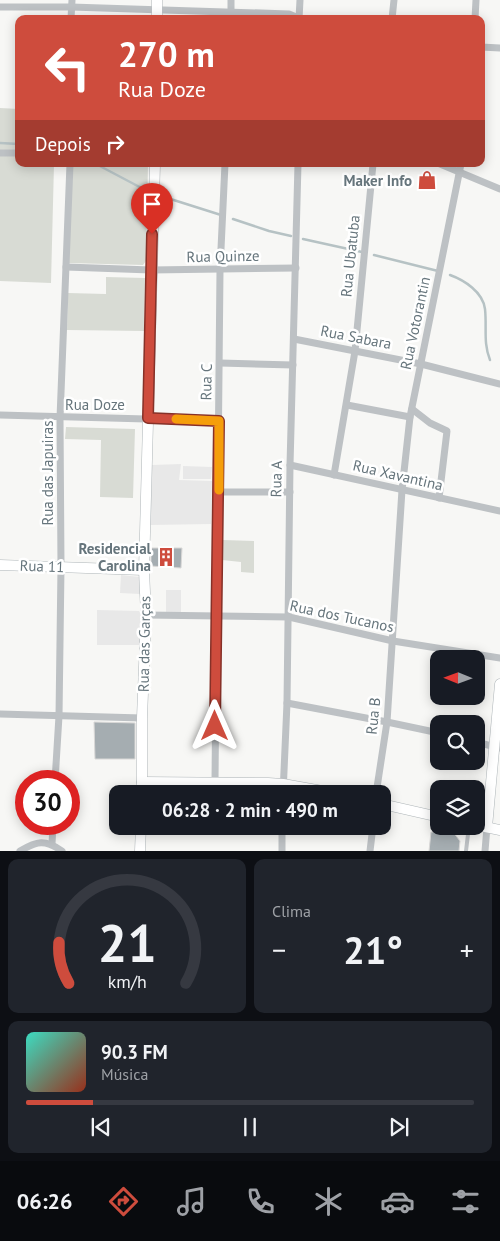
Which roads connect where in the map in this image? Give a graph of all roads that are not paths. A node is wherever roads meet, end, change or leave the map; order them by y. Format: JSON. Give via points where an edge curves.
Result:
{"nodes":[{"id":1,"x":231,"y":0,"type":"edge"},
{"id":2,"x":300,"y":0,"type":"edge"},
{"id":3,"x":394,"y":0,"type":"edge"},
{"id":4,"x":476,"y":0,"type":"edge"},
{"id":5,"x":71,"y":4,"type":"edge"},
{"id":6,"x":0,"y":7,"type":"edge"},
{"id":7,"x":157,"y":9,"type":"edge"},
{"id":8,"x":220,"y":15,"type":"edge"},
{"id":9,"x":231,"y":15,"type":"edge"},
{"id":10,"x":260,"y":15,"type":"edge"},
{"id":11,"x":292,"y":15,"type":"edge"},
{"id":12,"x":300,"y":15,"type":"edge"},
{"id":13,"x":392,"y":15,"type":"edge"},
{"id":14,"x":475,"y":15,"type":"edge"},
{"id":15,"x":485,"y":47,"type":"edge"},
{"id":16,"x":500,"y":48,"type":"edge"},
{"id":17,"x":0,"y":153,"type":"edge"},
{"id":18,"x":15,"y":153,"type":"edge"},
{"id":19,"x":70,"y":167,"type":"edge"},
{"id":20,"x":155,"y":167,"type":"edge"},
{"id":21,"x":225,"y":167,"type":"edge"},
{"id":22,"x":298,"y":167,"type":"edge"},
{"id":23,"x":373,"y":167,"type":"edge"},
{"id":24,"x":461,"y":168,"type":"edge"},
{"id":25,"x":500,"y":189,"type":"edge"},
{"id":26,"x":66,"y":267,"type":"junction"},
{"id":27,"x":296,"y":268,"type":"junction"},
{"id":28,"x":151,"y":270,"type":"junction"},
{"id":29,"x":220,"y":270,"type":"junction"},
{"id":30,"x":294,"y":340,"type":"junction"},
{"id":31,"x":355,"y":351,"type":"junction"},
{"id":32,"x":220,"y":363,"type":"junction"},
{"id":33,"x":421,"y":364,"type":"junction"},
{"id":34,"x":293,"y":365,"type":"junction"},
{"id":35,"x":500,"y":384,"type":"edge"},
{"id":36,"x":347,"y":405,"type":"junction"},
{"id":37,"x":412,"y":409,"type":"junction"},
{"id":38,"x":0,"y":415,"type":"edge"},
{"id":39,"x":410,"y":417,"type":"junction"},
{"id":40,"x":60,"y":418,"type":"junction"},
{"id":41,"x":148,"y":418,"type":"junction"},
{"id":42,"x":219,"y":421,"type":"junction"},
{"id":43,"x":290,"y":465,"type":"junction"},
{"id":44,"x":334,"y":474,"type":"junction"},
{"id":45,"x":402,"y":490,"type":"junction"},
{"id":46,"x":219,"y":492,"type":"junction"},
{"id":47,"x":290,"y":492,"type":"junction"},
{"id":48,"x":439,"y":498,"type":"junction"},
{"id":49,"x":500,"y":511,"type":"edge"},
{"id":50,"x":0,"y":565,"type":"edge"},
{"id":51,"x":61,"y":567,"type":"junction"},
{"id":52,"x":144,"y":570,"type":"junction"},
{"id":53,"x":146,"y":615,"type":"junction"},
{"id":54,"x":216,"y":616,"type":"junction"},
{"id":55,"x":288,"y":617,"type":"junction"},
{"id":56,"x":393,"y":641,"type":"junction"},
{"id":57,"x":500,"y":658,"type":"edge"},
{"id":58,"x":500,"y":684,"type":"edge"},
{"id":59,"x":287,"y":703,"type":"junction"},
{"id":60,"x":0,"y":714,"type":"edge"},
{"id":61,"x":58,"y":716,"type":"junction"},
{"id":62,"x":142,"y":718,"type":"junction"},
{"id":63,"x":387,"y":722,"type":"junction"},
{"id":64,"x":430,"y":732,"type":"edge"},
{"id":65,"x":497,"y":747,"type":"edge"},
{"id":66,"x":56,"y":770,"type":"edge"},
{"id":67,"x":215,"y":781,"type":"junction"},
{"id":68,"x":142,"y":782,"type":"joint"},
{"id":69,"x":249,"y":785,"type":"edge"},
{"id":70,"x":283,"y":785,"type":"edge"},
{"id":71,"x":377,"y":785,"type":"edge"},
{"id":72,"x":391,"y":806,"type":"edge"},
{"id":73,"x":485,"y":810,"type":"edge"},
{"id":74,"x":430,"y":814,"type":"edge"},
{"id":75,"x":485,"y":827,"type":"edge"},
{"id":76,"x":500,"y":830,"type":"edge"},
{"id":77,"x":52,"y":835,"type":"edge"},
{"id":78,"x":141,"y":835,"type":"edge"},
{"id":79,"x":282,"y":835,"type":"edge"},
{"id":80,"x":372,"y":835,"type":"edge"},
{"id":81,"x":468,"y":835,"type":"edge"},
{"id":82,"x":483,"y":835,"type":"edge"},
{"id":83,"x":52,"y":844,"type":"junction"},
{"id":84,"x":20,"y":851,"type":"edge"},
{"id":85,"x":62,"y":851,"type":"edge"},
{"id":86,"x":140,"y":851,"type":"edge"},
{"id":87,"x":282,"y":851,"type":"edge"},
{"id":88,"x":370,"y":851,"type":"edge"},
{"id":89,"x":466,"y":851,"type":"edge"},
{"id":90,"x":485,"y":851,"type":"edge"}],
"edges":[{"from":1,"to":9,"type":"street"},
{"from":2,"to":12,"type":"street"},
{"from":3,"to":13,"type":"street"},
{"from":4,"to":14,"type":"street"},
{"from":5,"to":6,"type":"street"},
{"from":5,"to":7,"type":"street"},
{"from":7,"to":8,"type":"street"},
{"from":10,"to":11,"type":"street"},
{"from":15,"to":16,"type":"street"},
{"from":17,"to":18,"type":"street"},
{"from":19,"to":26,"type":"street","name":"Rua das Japuiras"},
{"from":20,"to":28,"type":"street","name":"Rua das Garças"},
{"from":21,"to":29,"type":"street","name":"Rua C"},
{"from":22,"to":27,"type":"street","name":"Rua A"},
{"from":23,"to":31,"type":"street","name":"Rua Ubatuba"},
{"from":24,"to":25,"type":"street"},
{"from":24,"to":33,"type":"street","name":"Rua Votorantin"},
{"from":26,"to":28,"type":"street","name":"Rua Quinze"},
{"from":26,"to":40,"type":"street","name":"Rua das Japuiras"},
{"from":27,"to":29,"type":"street","name":"Rua Quinze"},
{"from":27,"to":30,"type":"street","name":"Rua A"},
{"from":28,"to":29,"type":"street","name":"Rua Quinze"},
{"from":28,"to":41,"type":"street","name":"Rua das Garças"},
{"from":29,"to":32,"type":"street","name":"Rua C"},
{"from":30,"to":31,"type":"street","name":"Rua Sabara"},
{"from":30,"to":34,"type":"street","name":"Rua A"},
{"from":31,"to":33,"type":"street","name":"Rua Sabara"},
{"from":31,"to":36,"type":"street","name":"Rua Ubatuba"},
{"from":32,"to":34,"type":"street"},
{"from":32,"to":42,"type":"street","name":"Rua C"},
{"from":33,"to":35,"type":"street","name":"Rua Sabara"},
{"from":33,"to":37,"type":"street","name":"Rua Votorantin"},
{"from":34,"to":43,"type":"street","name":"Rua A"},
{"from":36,"to":39,"type":"street"},
{"from":36,"to":44,"type":"street","name":"Rua Ubatuba"},
{"from":37,"to":39,"type":"street","name":"Rua Votorantin"},
{"from":37,"to":48,"type":"street","via":[[447,431]]},
{"from":38,"to":40,"type":"street","name":"Rua Doze"},
{"from":39,"to":45,"type":"street","name":"Rua Votorantin"},
{"from":40,"to":41,"type":"street","name":"Rua Doze"},
{"from":40,"to":51,"type":"street","name":"Rua das Japuiras"},
{"from":41,"to":42,"type":"street","name":"Rua Doze"},
{"from":41,"to":52,"type":"street","name":"Rua das Garças"},
{"from":42,"to":46,"type":"street","name":"Rua C"},
{"from":43,"to":44,"type":"street","name":"Rua Xavantina"},
{"from":43,"to":47,"type":"street","name":"Rua A"},
{"from":44,"to":45,"type":"street","name":"Rua Xavantina"},
{"from":45,"to":48,"type":"street","name":"Rua Xavantina"},
{"from":45,"to":56,"type":"street"},
{"from":46,"to":47,"type":"street"},
{"from":46,"to":54,"type":"street","name":"Rua C"},
{"from":47,"to":55,"type":"street","name":"Rua A"},
{"from":48,"to":49,"type":"street","name":"Rua Xavantina"},
{"from":50,"to":51,"type":"street","name":"Rua 11"},
{"from":51,"to":52,"type":"street","name":"Rua 11"},
{"from":51,"to":61,"type":"street","name":"Rua das Japuiras"},
{"from":52,"to":53,"type":"street","name":"Rua das Garças"},
{"from":53,"to":54,"type":"street","name":"Rua dos Tucanos"},
{"from":53,"to":62,"type":"street","name":"Rua das Garças"},
{"from":54,"to":55,"type":"street","name":"Rua dos Tucanos"},
{"from":54,"to":67,"type":"street","name":"Rua C"},
{"from":55,"to":56,"type":"street","name":"Rua dos Tucanos"},
{"from":55,"to":59,"type":"street","name":"Rua A"},
{"from":56,"to":57,"type":"street","name":"Rua dos Tucanos"},
{"from":56,"to":63,"type":"street","name":"Rua B"},
{"from":58,"to":65,"type":"street"},
{"from":59,"to":63,"type":"street"},
{"from":59,"to":70,"type":"street","name":"Rua A"},
{"from":60,"to":61,"type":"street"},
{"from":61,"to":62,"type":"street"},
{"from":61,"to":66,"type":"street","name":"Rua das Japuiras"},
{"from":62,"to":68,"type":"street","name":"Rua das Garças"},
{"from":63,"to":64,"type":"street"},
{"from":63,"to":71,"type":"street","name":"Rua B"},
{"from":65,"to":73,"type":"street"},
{"from":67,"to":68,"type":"street"},
{"from":67,"to":69,"type":"street"},
{"from":72,"to":74,"type":"street"},
{"from":75,"to":76,"type":"street"},
{"from":77,"to":83,"type":"street"},
{"from":78,"to":86,"type":"street"},
{"from":79,"to":87,"type":"street"},
{"from":80,"to":88,"type":"street"},
{"from":81,"to":89,"type":"lane"},
{"from":82,"to":90,"type":"street"},
{"from":83,"to":84,"type":"street","via":[[33,843]]},
{"from":83,"to":85,"type":"street"}]}
